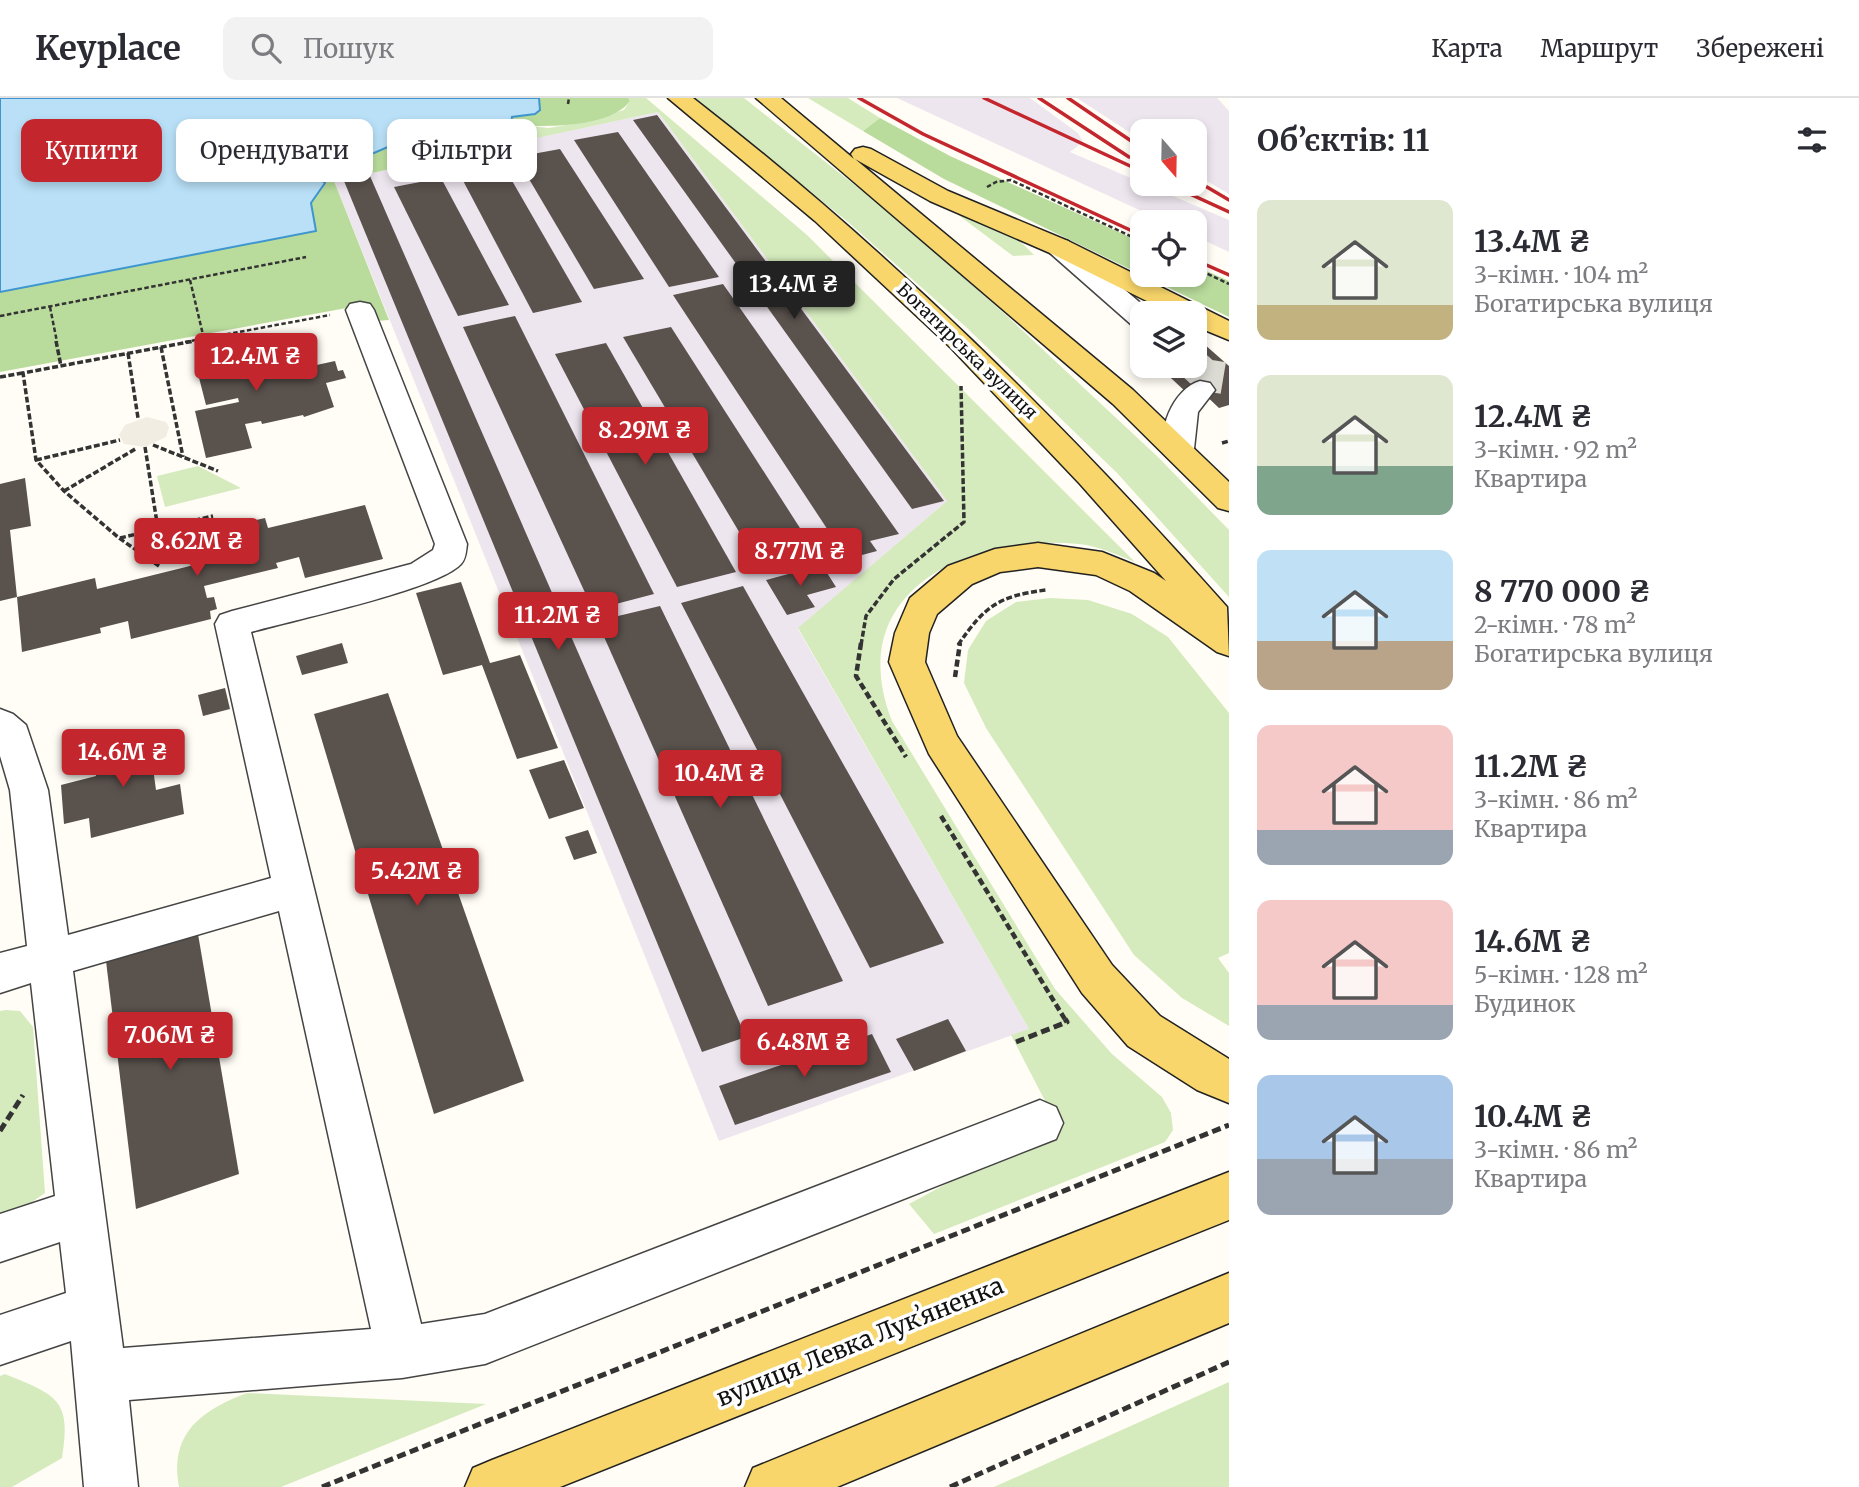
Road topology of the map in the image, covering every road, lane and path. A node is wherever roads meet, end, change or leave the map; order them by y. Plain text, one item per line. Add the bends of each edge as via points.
1 (569, 98) edge
2 (679, 98) edge
3 (767, 98) edge
4 (568, 104) dead end
5 (978, 191) dead end
6 (1130, 236) edge
7 (1059, 247) junction
8 (306, 257) dead end
9 (1207, 274) edge
10 (190, 279) junction
11 (1229, 284) edge
12 (1168, 301) edge
13 (50, 307) junction
14 (1130, 309) edge
15 (360, 310) joint
16 (0, 316) edge
17 (1207, 321) edge
18 (1229, 332) edge
19 (204, 339) junction
20 (161, 347) junction
21 (128, 353) junction
22 (61, 366) junction
23 (23, 373) junction
24 (0, 377) edge
25 (1200, 390) dead end
26 (138, 418) dead end
27 (177, 425) junction
28 (169, 426) dead end
29 (120, 440) dead end
30 (1229, 441) edge
31 (1222, 443) dead end
32 (153, 445) dead end
33 (145, 447) dead end
34 (137, 448) dead end
35 (1179, 449) junction
36 (183, 457) junction
37 (36, 460) junction
38 (218, 471) dead end
39 (64, 491) junction
40 (1229, 500) edge
41 (213, 516) dead end
42 (158, 529) junction
43 (119, 538) junction
44 (159, 566) dead end
45 (1058, 591) dead end
46 (1229, 632) edge
47 (1229, 643) edge
48 (955, 681) dead end
49 (0, 724) edge
50 (294, 889) junction
51 (50, 958) junction
52 (0, 973) edge
53 (1229, 1081) edge
54 (1040, 1124) dead end
55 (1229, 1125) edge
56 (1229, 1196) edge
57 (81, 1211) junction
58 (0, 1238) edge
59 (1229, 1298) edge
60 (93, 1309) junction
61 (0, 1340) edge
62 (402, 1352) junction
63 (1229, 1362) edge
64 (101, 1376) junction
65 (111, 1487) edge
66 (322, 1487) edge
67 (492, 1487) edge
68 (772, 1487) edge
69 (950, 1487) edge

1 - 4 path
2 - 46 main road, Богатирська вулиця via 836,228 949,332 1065,445
3 - 7 main road via 939,196
3 - 35 main road via 1033,318
5 - 6 path via 1011,180
7 - 12 main road
7 - 14 lane
8 - 10 path
9 - 11 path
10 - 13 path
10 - 19 path
13 - 16 path
13 - 22 path
15 - 19 path
15 - 50 lane via 451,544 449,556 422,573 232,624
17 - 18 main road
19 - 20 path
20 - 21 path
20 - 27 path
21 - 22 path
21 - 26 path
22 - 23 path
23 - 24 path
23 - 37 path
25 - 35 lane via 1183,410
27 - 28 path
27 - 36 path
29 - 37 path
30 - 31 path
32 - 36 path
33 - 42 path
34 - 39 path
35 - 40 main road
36 - 38 path
37 - 39 path
39 - 43 path
41 - 42 path
42 - 43 path
43 - 44 path
45 - 48 path via 1013,594 979,615 957,647
47 - 53 main road via 1142,582 1102,564 1038,555 995,561 960,575 922,607 908,662 942,743 1097,979 1144,1031 1213,1076
49 - 51 lane via 13,736 29,790
50 - 51 lane
50 - 62 lane
51 - 52 lane
51 - 57 lane
54 - 62 lane via 485,1339
55 - 66 path
56 - 67 main road, вулиця Левка Лукʼяненка
57 - 58 lane
57 - 60 lane
59 - 68 main road
60 - 61 lane
60 - 64 lane
62 - 64 lane
63 - 69 path
64 - 65 lane

